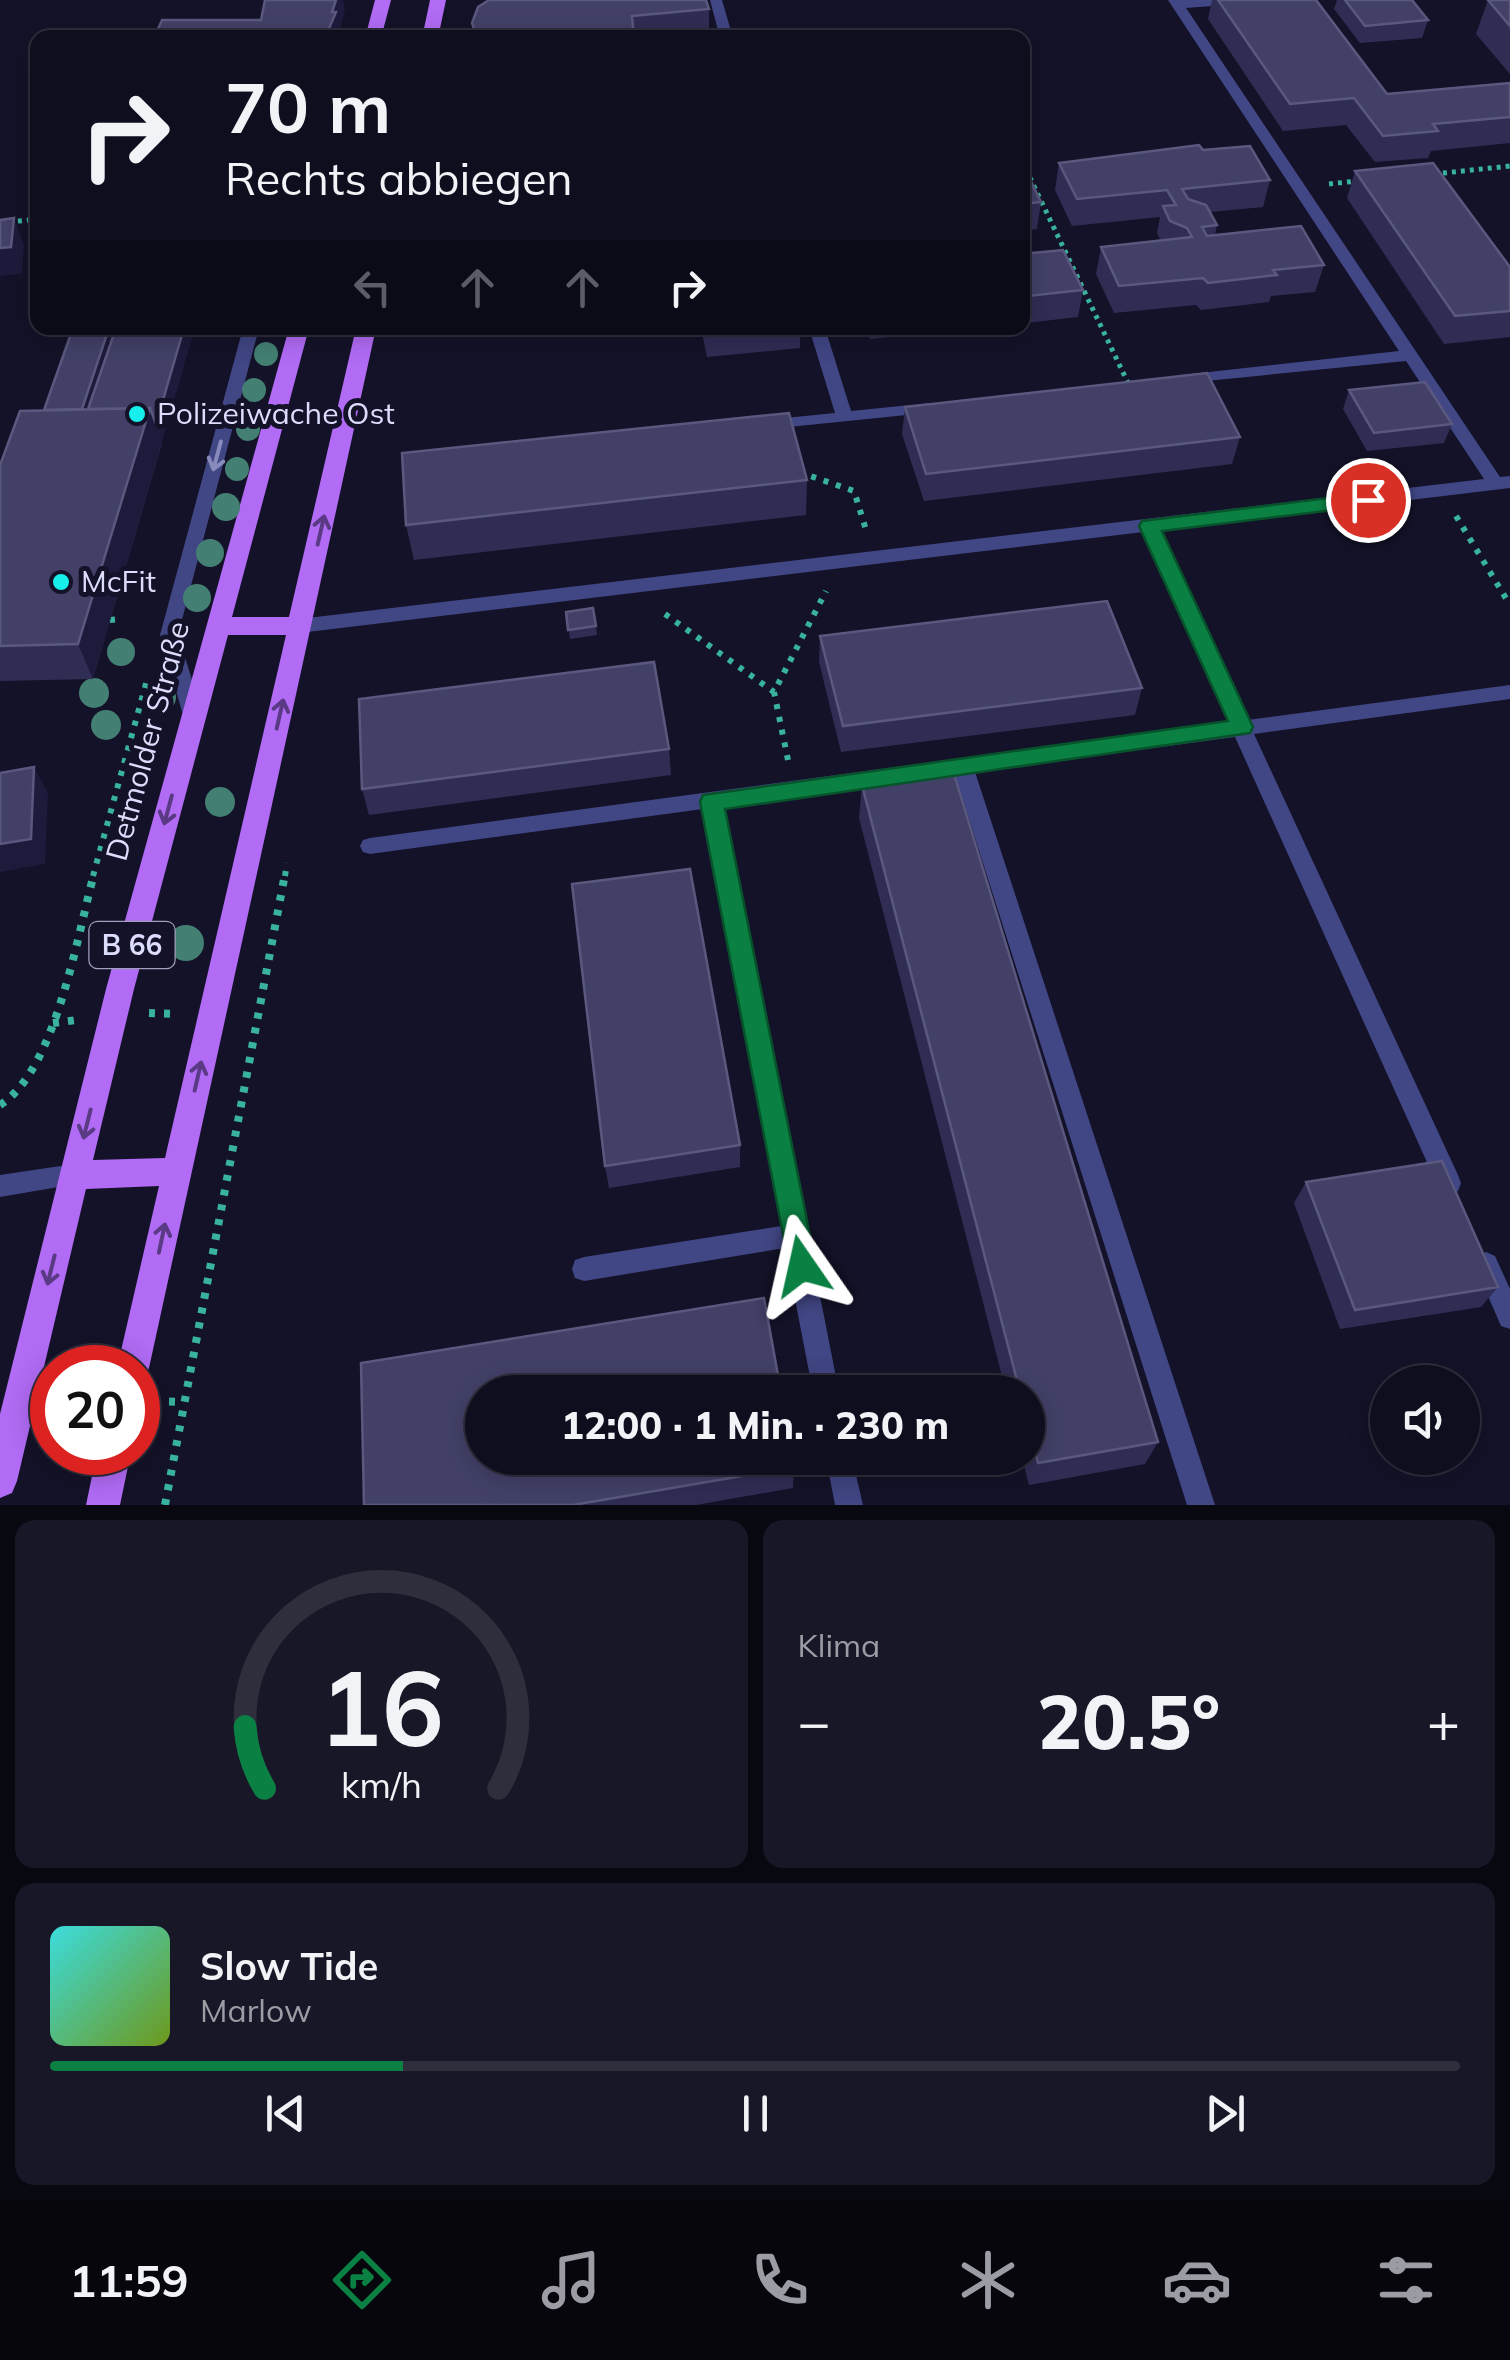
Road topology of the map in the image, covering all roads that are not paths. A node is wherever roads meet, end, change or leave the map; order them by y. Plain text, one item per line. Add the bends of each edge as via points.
1 (383, 0) edge
2 (438, 0) edge
3 (716, 0) edge
4 (1238, 0) edge
5 (1176, 2) edge
6 (376, 30) edge
7 (432, 30) edge
8 (725, 30) edge
9 (249, 335) edge
10 (297, 335) edge
11 (364, 335) edge
12 (819, 335) edge
13 (1410, 355) junction
14 (1130, 386) edge
15 (940, 407) edge
16 (845, 418) junction
17 (754, 428) edge
18 (1503, 483) edge
19 (1149, 526) junction
20 (218, 626) junction
21 (300, 626) junction
22 (1510, 692) edge
23 (193, 716) junction
24 (1242, 727) junction
25 (963, 766) junction
26 (712, 802) junction
27 (370, 846) dead end
28 (176, 1172) junction
29 (74, 1175) junction
30 (0, 1186) edge
31 (1455, 1196) edge
32 (795, 1235) junction
33 (1479, 1249) edge
34 (584, 1268) dead end
35 (1510, 1318) edge
36 (138, 1345) edge
37 (823, 1375) edge
38 (109, 1475) edge
39 (843, 1475) edge
40 (0, 1481) edge
41 (102, 1505) edge
42 (849, 1505) edge
43 (1201, 1505) edge

1 - 6 main road
2 - 7 main road
3 - 8 street
4 - 5 street
5 - 13 street
9 -> 23 street via 169,634
10 - 20 main road, Detmolder Straße / B 66
21 -> 11 main road
12 - 16 street
13 - 14 street
13 - 18 street
15 - 16 street
16 - 17 street
18 - 19 street
19 - 21 street
19 - 24 street
20 - 21 main road
20 - 23 main road, Detmolder Straße / B 66
28 -> 21 main road
22 - 24 street
23 -> 29 main road, Detmolder Straße / B 66
24 - 25 street
24 - 31 street
25 - 26 street
25 - 43 street
26 - 27 street
26 - 32 street
28 - 29 main road
36 -> 28 main road
29 - 30 street
29 -> 40 main road, Detmolder Straße / B 66
32 - 34 street
32 - 37 street
33 - 35 street
38 - 41 main road
39 - 42 street

